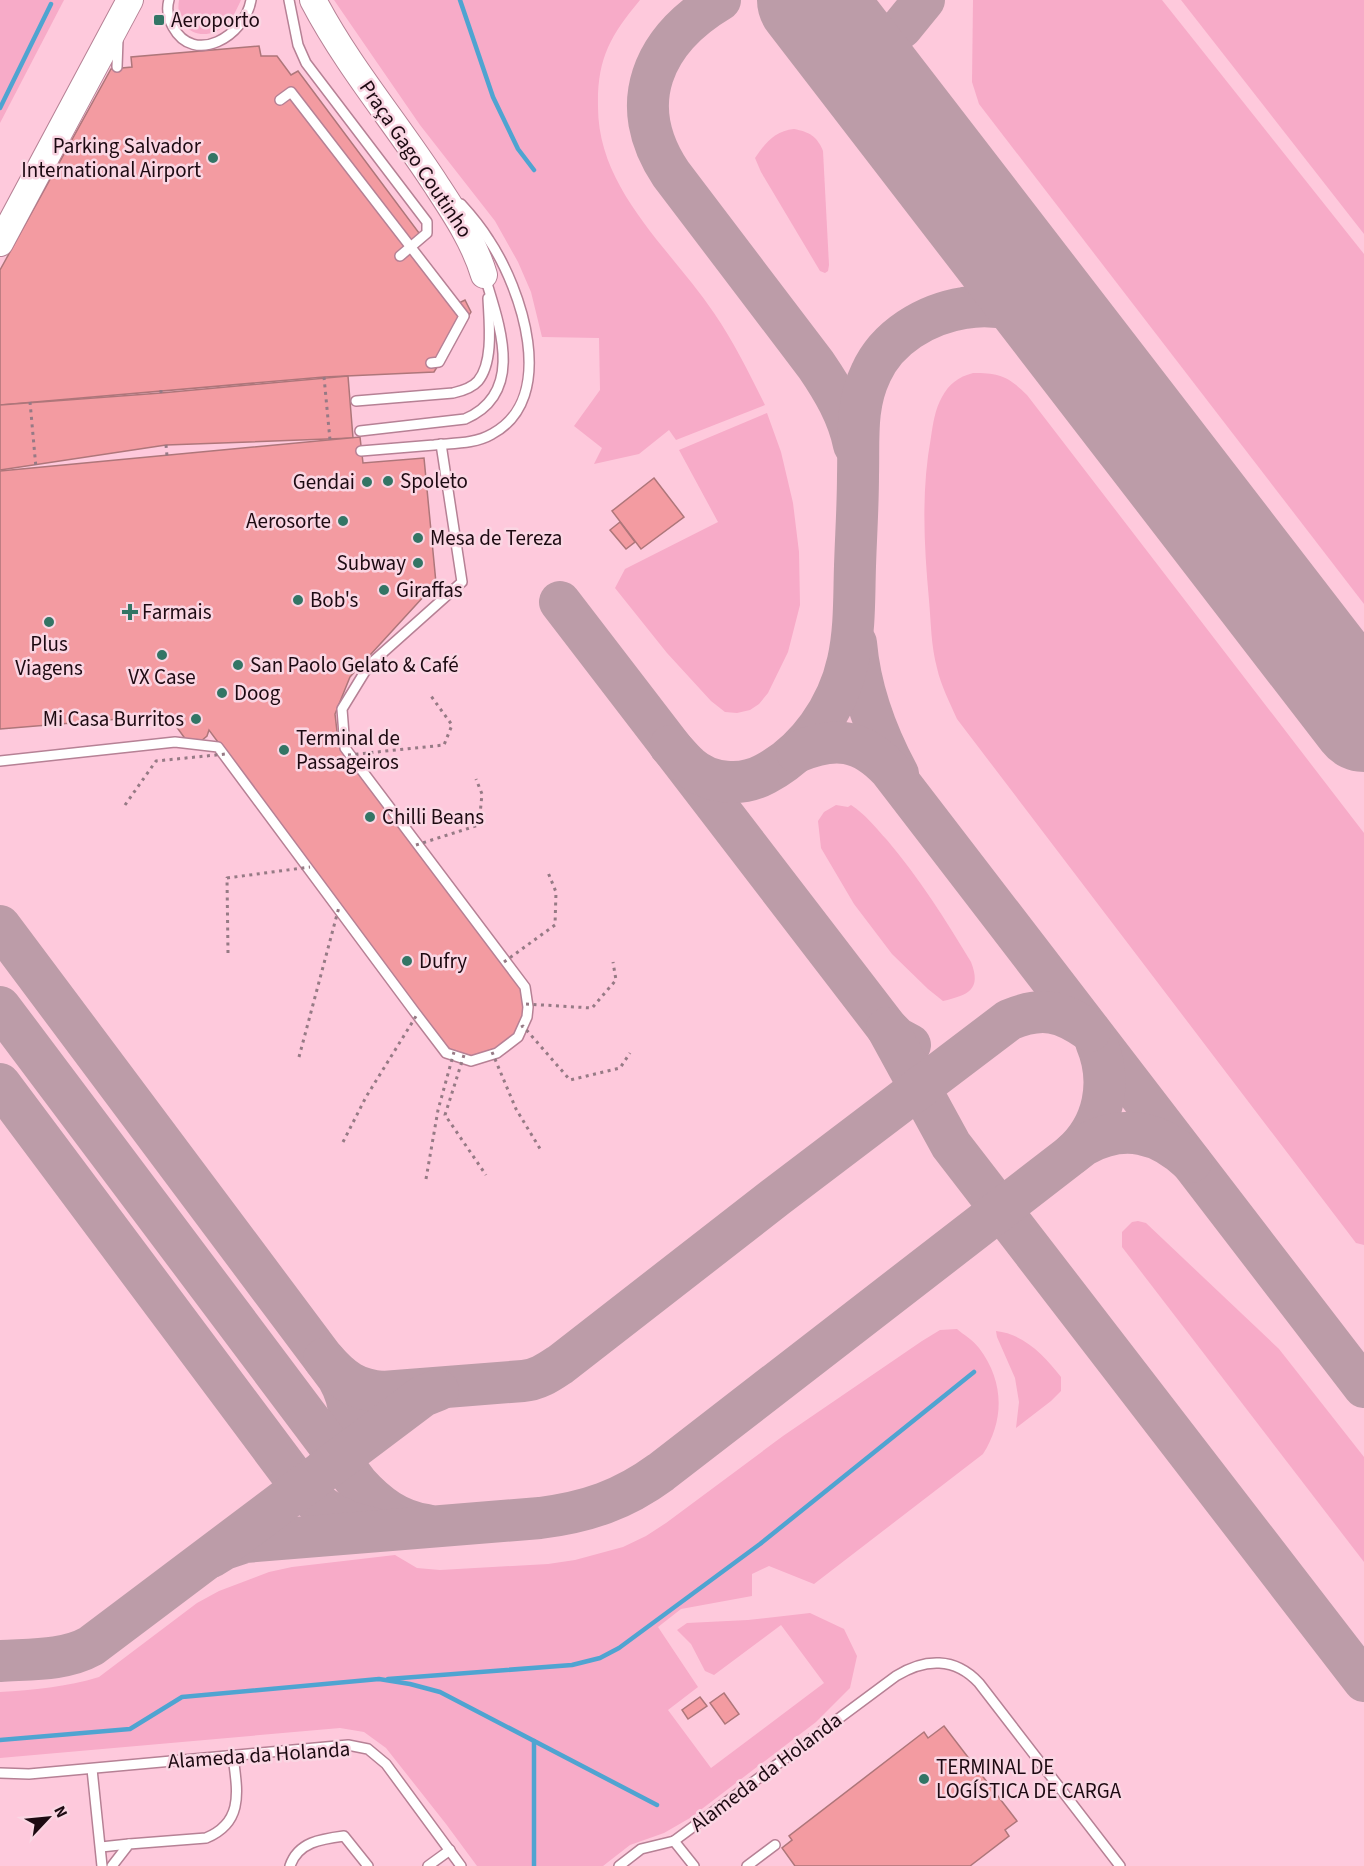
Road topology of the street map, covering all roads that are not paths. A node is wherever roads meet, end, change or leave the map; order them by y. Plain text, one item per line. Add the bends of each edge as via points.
1 (169, 0) edge
2 (251, 0) edge
3 (289, 0) edge
4 (313, 0) edge
5 (124, 11) edge
6 (117, 67) dead end
7 (280, 100) dead end
8 (367, 142) junction
9 (413, 149) junction
10 (369, 157) dead end
11 (0, 243) edge
12 (411, 248) junction
13 (400, 256) dead end
14 (484, 274) junction
15 (431, 363) dead end
16 (356, 401) dead end
17 (360, 431) dead end
18 (441, 444) junction
19 (361, 451) dead end
20 (0, 761) edge
21 (233, 1756) junction
22 (92, 1768) junction
23 (0, 1773) edge
24 (674, 1841) junction
25 (129, 1844) junction
26 (775, 1845) dead end
27 (101, 1847) junction
28 (450, 1850) junction
29 (102, 1866) edge
30 (112, 1866) edge
31 (290, 1866) edge
32 (368, 1866) edge
33 (428, 1866) edge
34 (461, 1866) edge
35 (619, 1866) edge
36 (694, 1866) edge
37 (747, 1866) edge
38 (1120, 1866) edge

1 - 2 lane via 167,12 176,33 188,42 205,45 232,34 246,17
3 - 8 lane via 301,55
4 - 9 main road, Praça Gago Coutinho via 346,57
5 - 6 lane
5 - 11 main road
7 - 12 lane via 291,92
8 - 10 lane
8 - 12 lane via 427,222 427,233
9 - 14 main road, Praça Gago Coutinho via 464,227
9 - 18 lane via 490,241 518,302 527,340 529,377 517,411 502,428 483,438
12 - 13 lane
12 - 15 lane via 464,316 439,362
14 - 16 lane, Praça Gago Coutinho via 489,348 479,380 453,393
14 - 17 lane via 503,347 501,380 495,395 477,414 465,419
18 - 19 lane
18 - 20 lane via 462,582 369,666 342,710 345,748 525,987 527,1017 518,1037 471,1061 447,1053 218,747 175,742
21 - 22 lane, Alameda da Holanda
21 - 25 lane via 237,1797 233,1815 217,1833 195,1840
21 - 28 lane, Alameda da Holanda via 348,1745 368,1749 386,1764
22 - 23 lane, Alameda da Holanda
22 - 27 lane
24 - 35 lane, Alameda da Holanda via 641,1850
24 - 36 lane
24 - 38 lane, Alameda da Holanda via 885,1683 908,1668 942,1663 970,1673
25 - 27 lane
25 - 30 lane
26 - 37 lane
27 - 29 lane
28 - 33 lane
28 - 34 lane, Alameda da Holanda
31 - 32 lane via 294,1856 317,1839 344,1836

